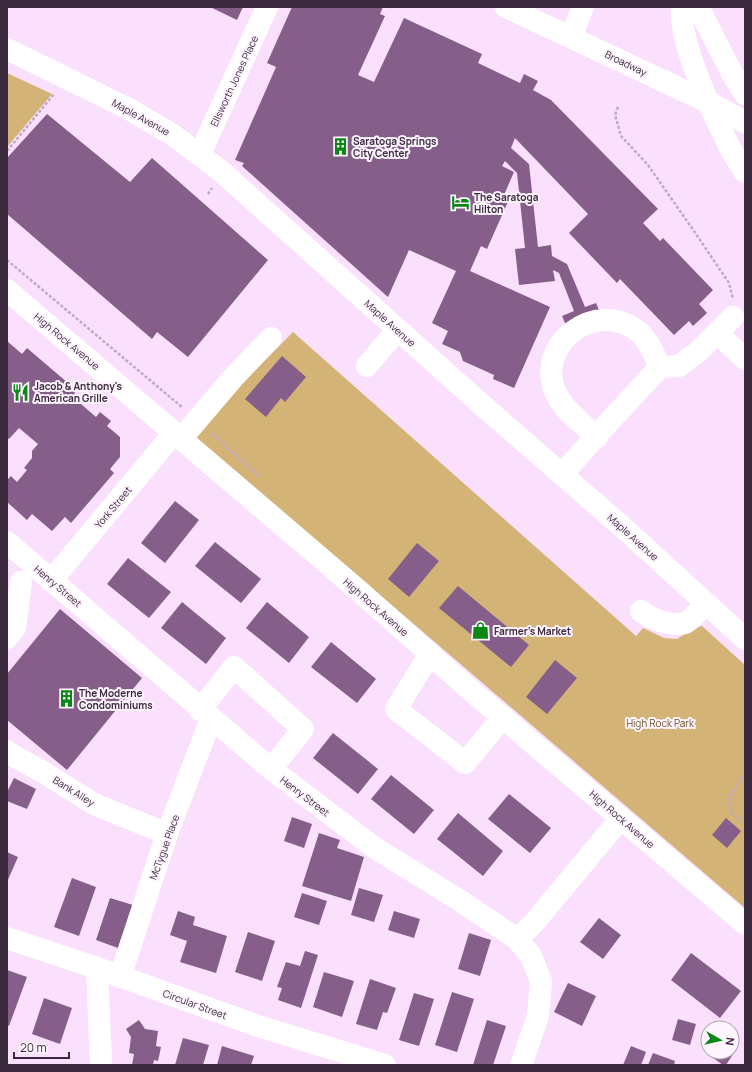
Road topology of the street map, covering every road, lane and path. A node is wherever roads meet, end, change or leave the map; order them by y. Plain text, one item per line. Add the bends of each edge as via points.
1 (268, 7) edge
2 (506, 7) edge
3 (583, 7) edge
4 (682, 7) edge
5 (698, 7) edge
6 (571, 36) junction
7 (7, 48) edge
8 (745, 94) edge
9 (708, 102) junction
10 (618, 107) dead end
11 (41, 110) dead end
12 (745, 122) edge
13 (7, 151) edge
14 (200, 154) junction
15 (745, 172) edge
16 (7, 290) edge
17 (733, 317) joint
18 (397, 330) junction
19 (716, 333) junction
20 (271, 338) dead end
21 (745, 359) edge
22 (367, 366) dead end
23 (660, 367) junction
24 (178, 436) junction
25 (597, 436) junction
26 (562, 475) junction
27 (7, 542) edge
28 (21, 573) edge
29 (52, 581) junction
30 (706, 603) junction
31 (641, 611) dead end
32 (7, 638) edge
33 (745, 639) edge
34 (430, 654) junction
35 (206, 714) junction
36 (503, 717) junction
37 (7, 751) edge
38 (271, 769) junction
39 (745, 772) edge
40 (621, 818) junction
41 (745, 824) edge
42 (167, 834) junction
43 (745, 924) edge
44 (7, 938) edge
45 (517, 939) junction
46 (97, 968) junction
47 (120, 977) junction
48 (101, 1065) edge
49 (385, 1065) edge
50 (521, 1065) edge

1 - 14 main road, Ellsworth Jones Place
2 - 6 main road, Broadway
3 - 6 main road
4 - 9 main road via 681,18 693,64
5 - 8 main road
6 - 9 main road, Broadway
7 - 14 main road, Maple Avenue via 129,109
9 - 12 main road, Broadway
9 - 15 main road via 732,152
10 - 17 path via 615,115 621,136 648,166 729,283
11 - 13 path
14 - 18 main road, Maple Avenue
16 - 24 main road, High Rock Avenue
17 - 19 main road
18 - 22 main road
18 - 26 main road, Maple Avenue
19 - 21 main road
19 - 23 main road via 699,351 679,366
20 - 24 main road, York Street
23 - 25 main road
23 - 25 main road via 647,341 640,333 621,322 589,322 570,333 556,352 552,374 554,386 564,406
24 - 29 main road, York Street
24 - 34 main road, High Rock Avenue
25 - 26 main road
26 - 30 main road, Maple Avenue
27 - 28 main road, Henry Street
28 - 29 main road, Henry Street
28 - 32 main road via 15,628
29 - 35 main road, Henry Street
30 - 31 main road via 686,623 672,625
30 - 33 main road, Maple Avenue
34 - 36 main road, High Rock Avenue
34 - 36 main road via 396,709 465,763
35 - 38 main road, Henry Street
35 - 38 main road, McTygue Place via 234,667 303,729
35 - 42 main road, McTygue Place
36 - 40 main road, High Rock Avenue
37 - 42 main road, Bank Alley via 94,804
38 - 45 main road, Henry Street via 375,848
39 - 41 path via 729,799 732,813
40 - 43 main road, High Rock Avenue
40 - 45 main road
42 - 47 main road, McTygue Place
44 - 46 main road, Circular Street
45 - 50 main road, Henry Street via 530,956 541,981 538,1016
46 - 47 main road, Circular Street
46 - 48 main road
47 - 49 main road, Circular Street via 258,1026

